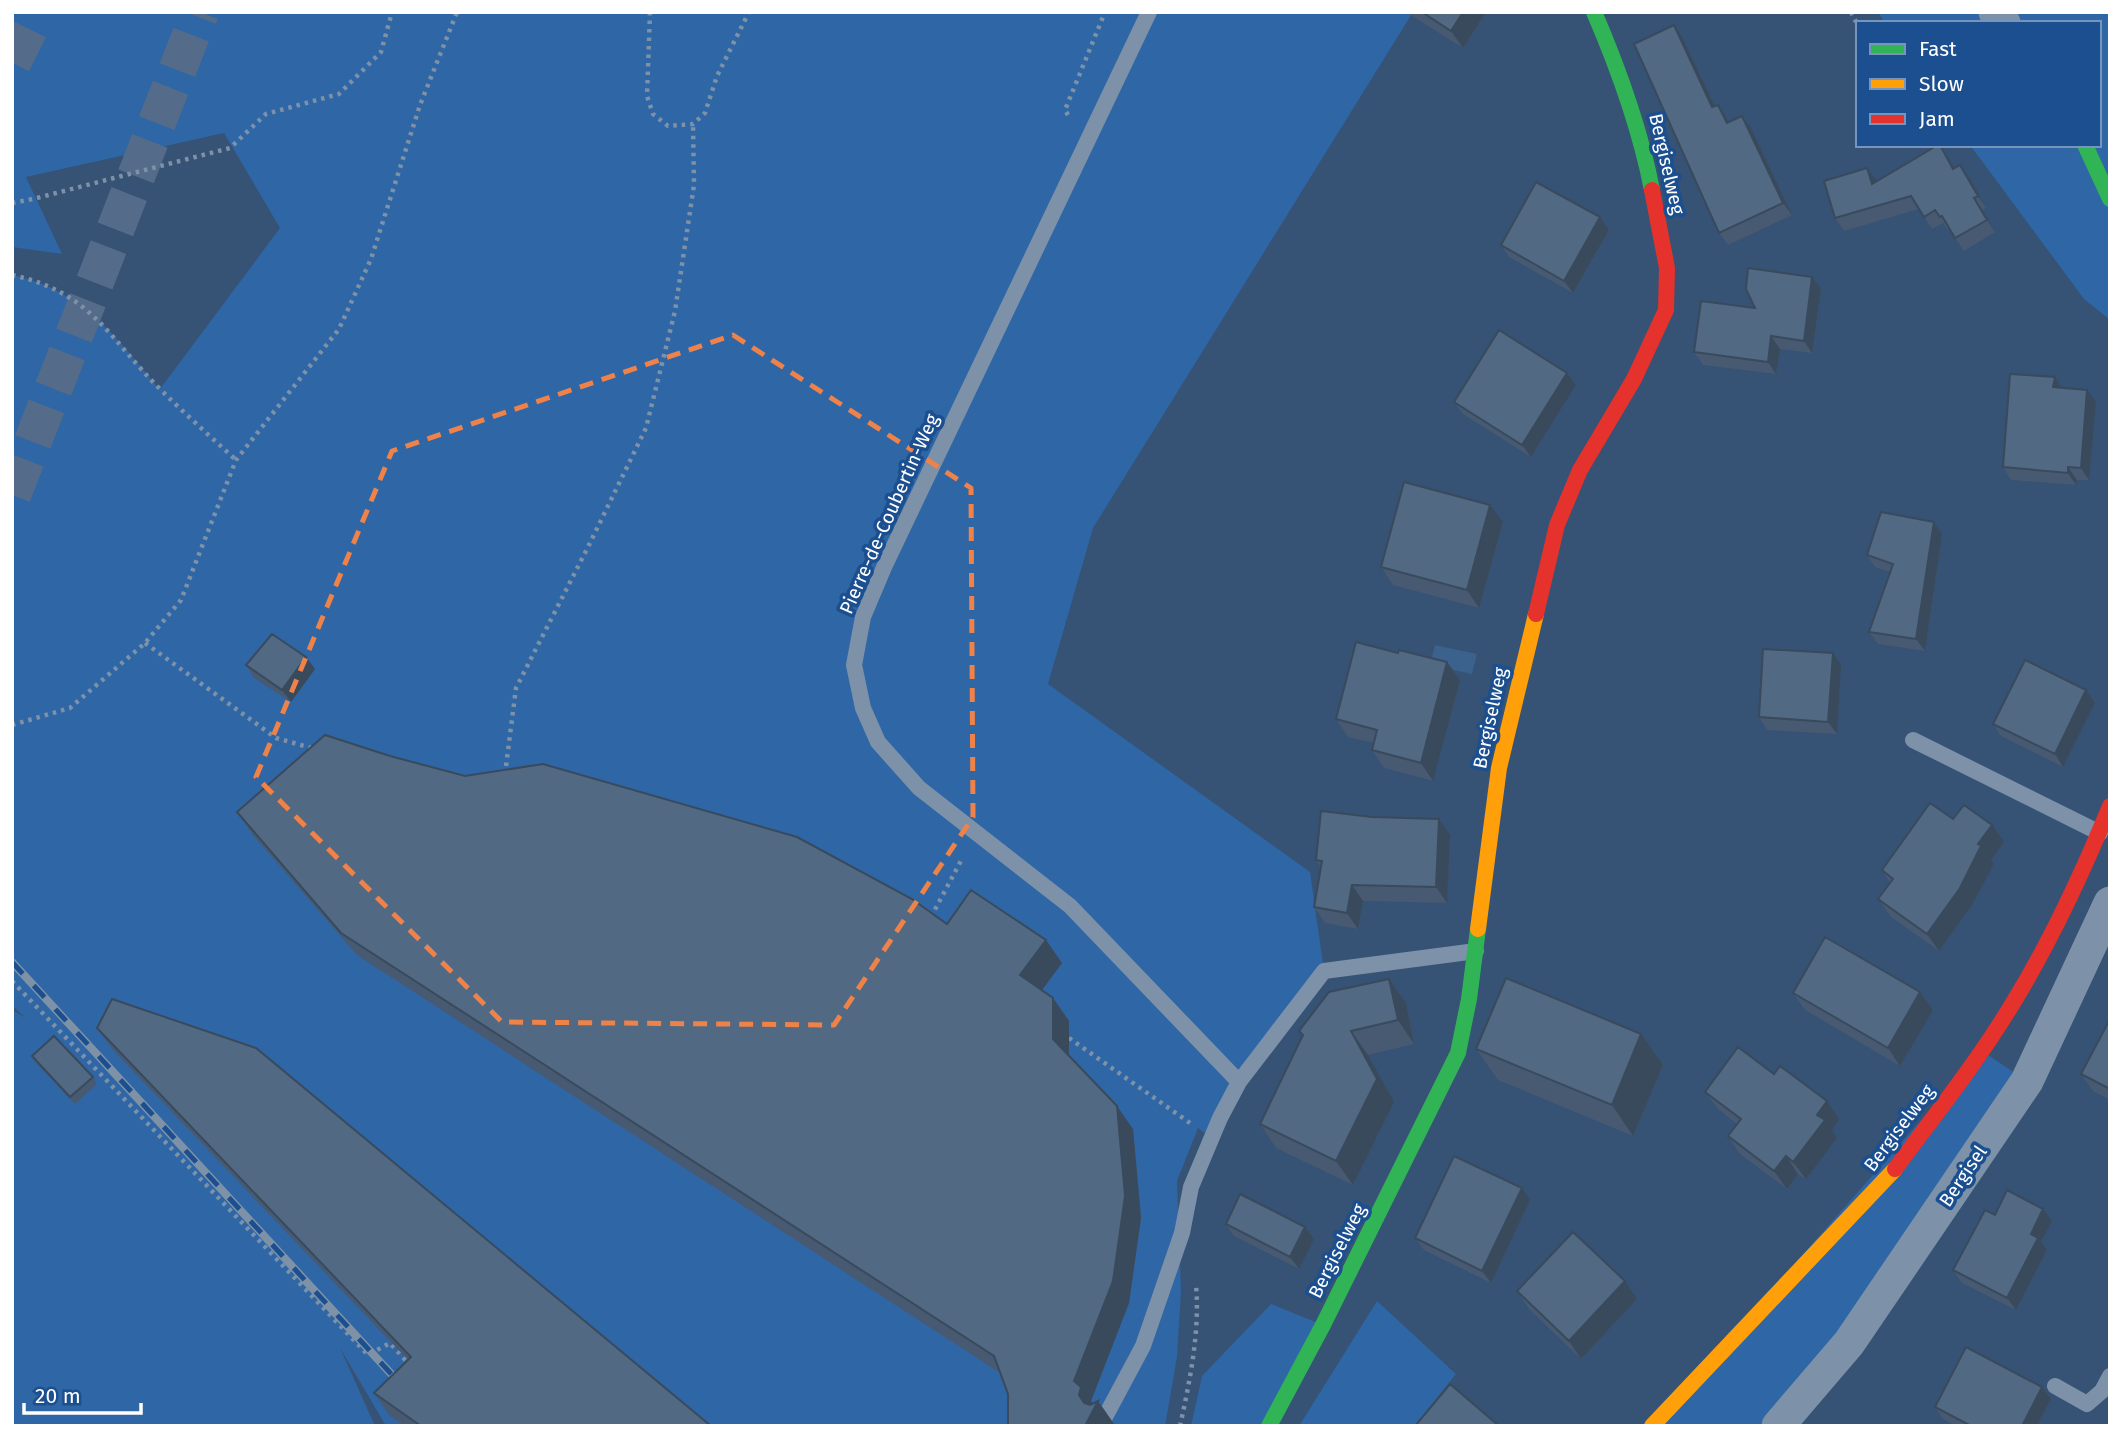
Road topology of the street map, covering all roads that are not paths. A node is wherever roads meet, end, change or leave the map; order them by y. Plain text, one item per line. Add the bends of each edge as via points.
1 (1149, 12) edge
2 (1594, 12) edge
3 (2086, 147) edge
4 (2110, 199) edge
5 (1913, 740) dead end
6 (2110, 806) edge
7 (2099, 834) junction
8 (2110, 903) edge
9 (1476, 951) junction
10 (1239, 1082) junction
11 (2110, 1376) edge
12 (2055, 1386) dead end
13 (1105, 1417) dead end
14 (1269, 1426) edge
15 (1652, 1426) edge
16 (1778, 1426) edge

1 - 10 lane, Pierre-de-Coubertin-Weg via 885,565 863,617 854,665 863,708 878,742 919,788 1070,906
2 - 9 street, Bergiselweg via 1623,80 1646,158 1667,268 1668,298 1654,340 1580,470 1557,525 1499,768
3 - 4 street
5 - 7 lane
6 - 7 street, Bergiselweg
7 - 15 street, Bergiselweg via 2014,1002 1892,1174
8 - 16 street, Bergisel via 2027,1082 1849,1343
9 - 10 lane via 1324,971
9 - 14 street, Bergiselweg via 1466,1019 1452,1066
10 - 13 lane via 1191,1187 1182,1233 1143,1346
11 - 12 lane via 2087,1404

